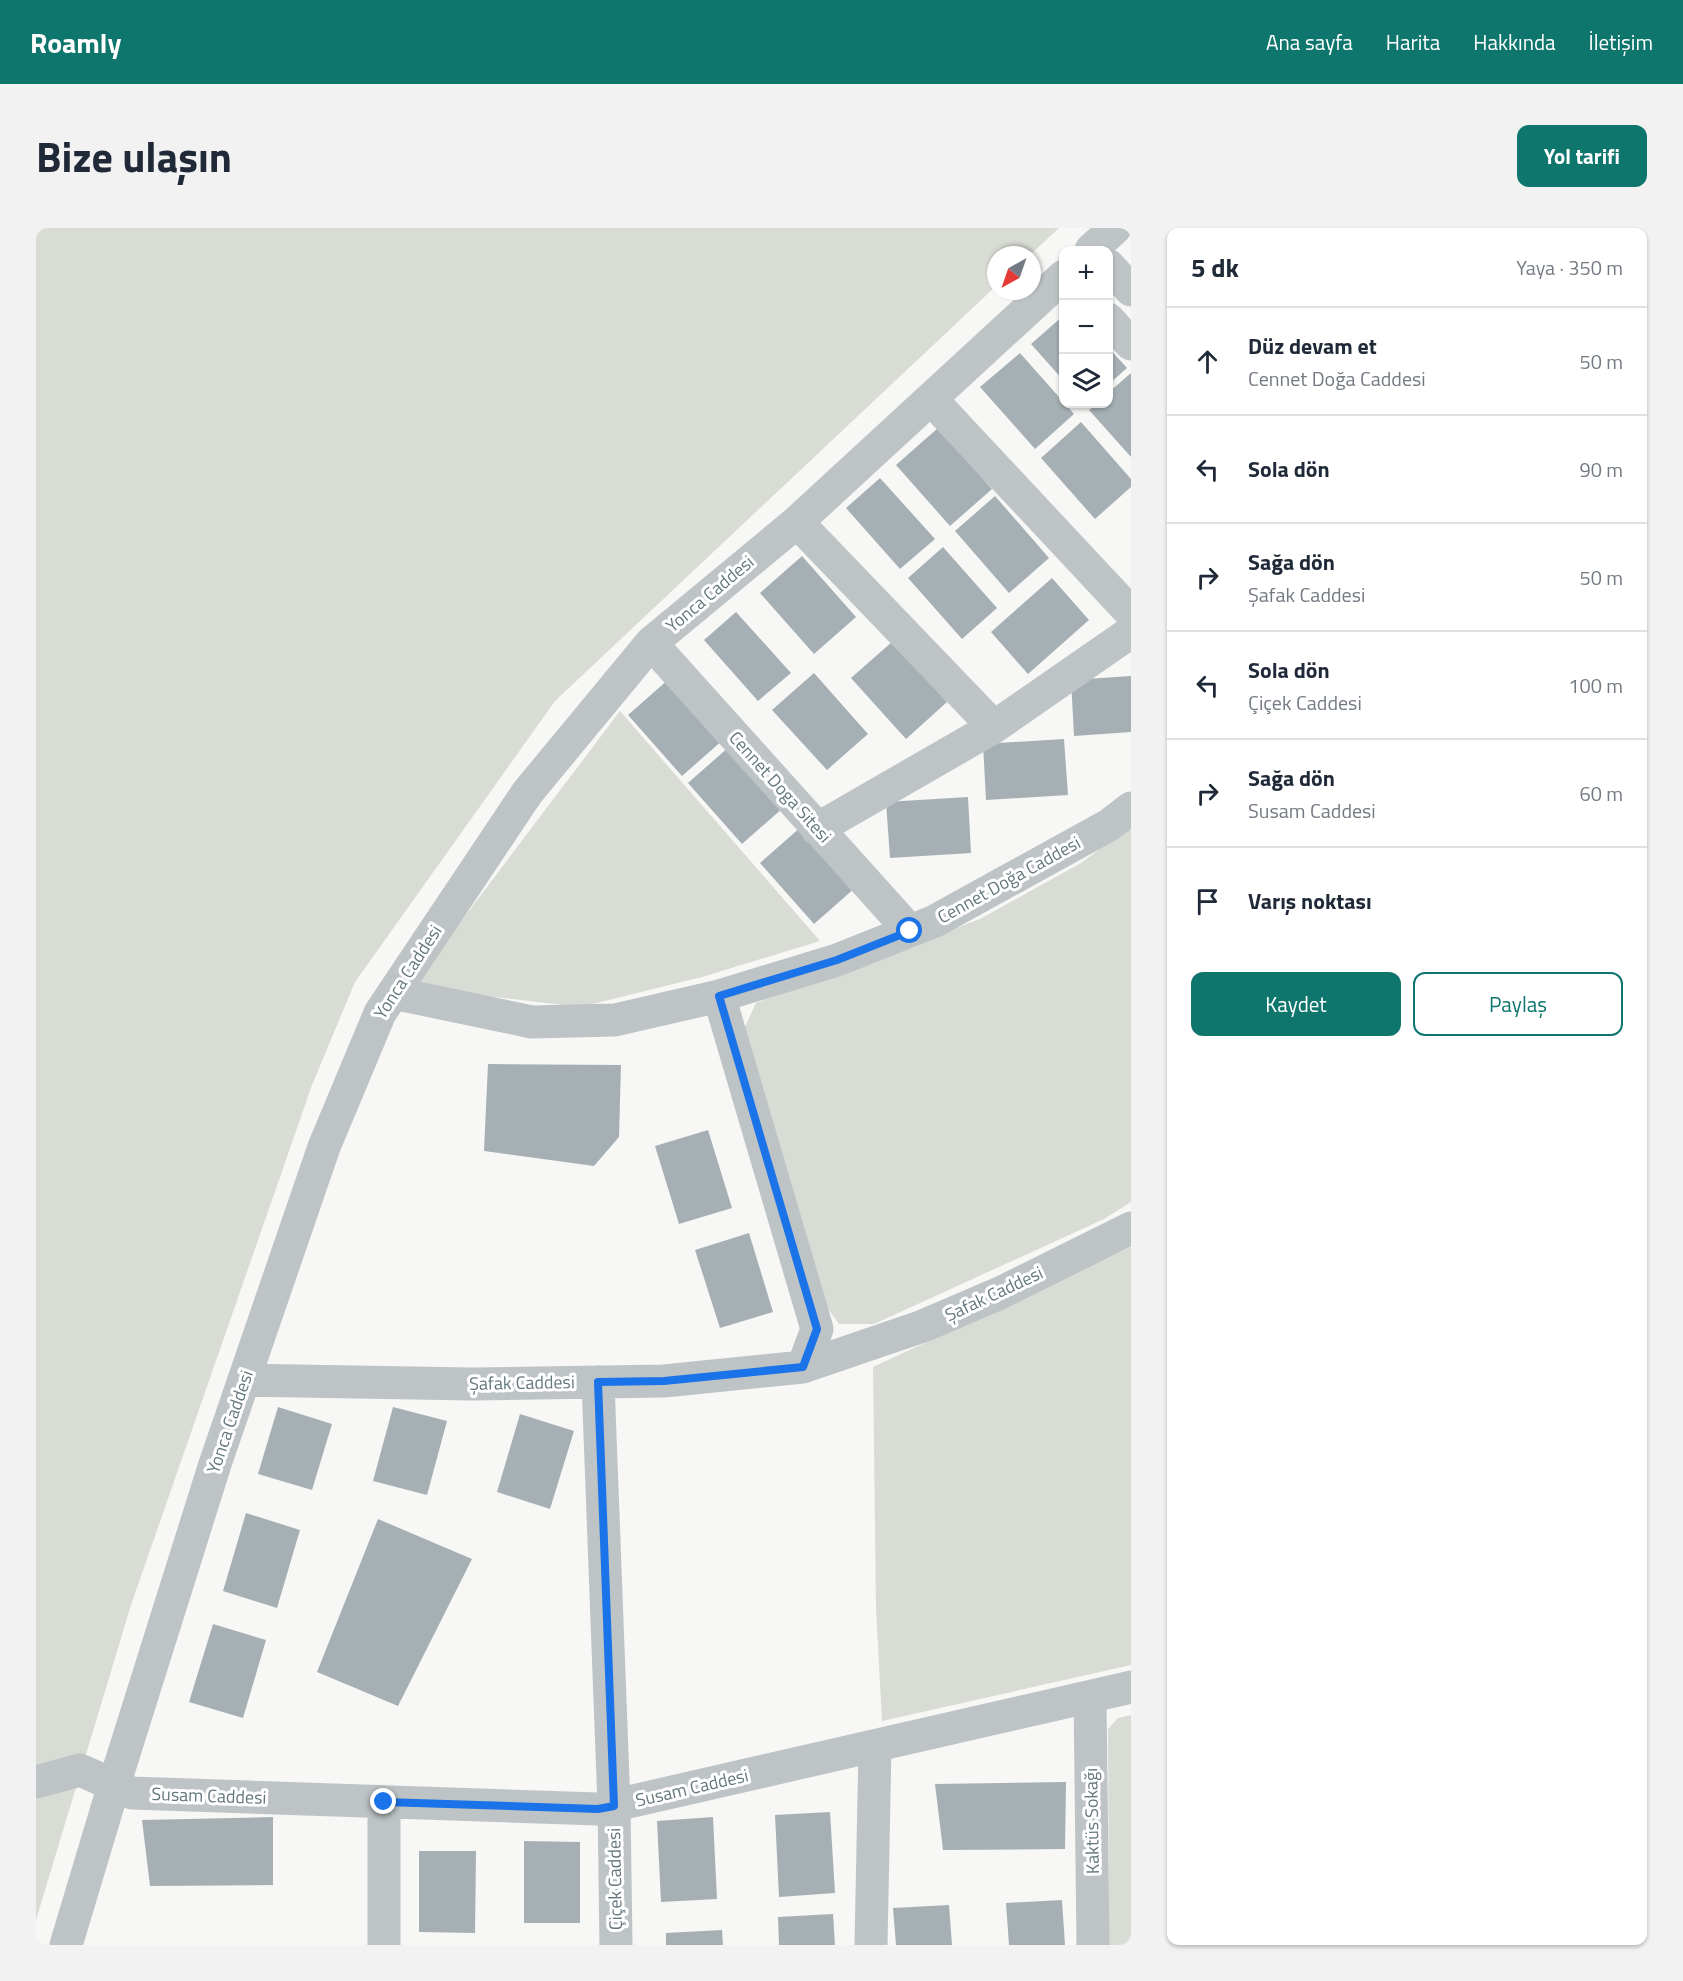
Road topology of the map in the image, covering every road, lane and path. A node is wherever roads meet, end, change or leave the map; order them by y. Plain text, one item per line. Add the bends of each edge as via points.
1 (1113, 266) edge
2 (1059, 281) edge
3 (1131, 290) edge
4 (1113, 324) edge
5 (1131, 344) edge
6 (931, 399) junction
7 (797, 522) junction
8 (1131, 613) edge
9 (1131, 632) edge
10 (651, 643) junction
11 (994, 727) junction
12 (1131, 808) edge
13 (818, 829) junction
14 (910, 931) junction
15 (393, 993) junction
16 (719, 996) junction
17 (1131, 1228) edge
18 (803, 1367) junction
19 (244, 1380) junction
20 (598, 1382) junction
21 (1131, 1687) edge
22 (1090, 1697) junction
23 (875, 1746) junction
24 (36, 1782) edge
25 (114, 1785) junction
26 (384, 1802) junction
27 (614, 1806) junction
28 (73, 1944) edge
29 (384, 1945) edge
30 (616, 1945) edge
31 (871, 1945) edge
32 (1093, 1945) edge

1 - 3 street
2 - 6 street, Yonca Caddesi
4 - 5 street
6 - 7 street, Yonca Caddesi
6 - 8 street
7 - 10 street, Yonca Caddesi
7 - 11 street
9 - 11 street
10 - 13 street, Cennet Doga Sitesi
10 - 15 street, Yonca Caddesi via 527,793
11 - 13 street
12 - 14 street, Cennet Doğa Caddesi via 1098,831
13 - 14 street, Cennet Doga Sitesi
14 - 16 street, Cennet Doğa Caddesi via 837,960
15 - 16 street, Cennet Doğa Caddesi via 532,1022 615,1020
15 - 19 street, Yonca Caddesi via 380,1013 324,1147
16 - 18 street via 817,1329
17 - 18 street, Şafak Caddesi via 924,1326
18 - 20 street, Şafak Caddesi via 664,1381
19 - 20 street, Şafak Caddesi
19 - 25 street, Yonca Caddesi
20 - 27 street, Çiçek Caddesi
21 - 22 street, Susam Caddesi
22 - 23 street, Susam Caddesi
22 - 32 street, Kaktüs Sokağı
23 - 27 street, Susam Caddesi
23 - 31 street
24 - 25 street, Susam Caddesi via 80,1770
25 - 26 street, Susam Caddesi via 132,1793
25 - 28 street, Yonca Caddesi
26 - 27 street, Susam Caddesi via 598,1809
26 - 29 street
27 - 30 street, Çiçek Caddesi

